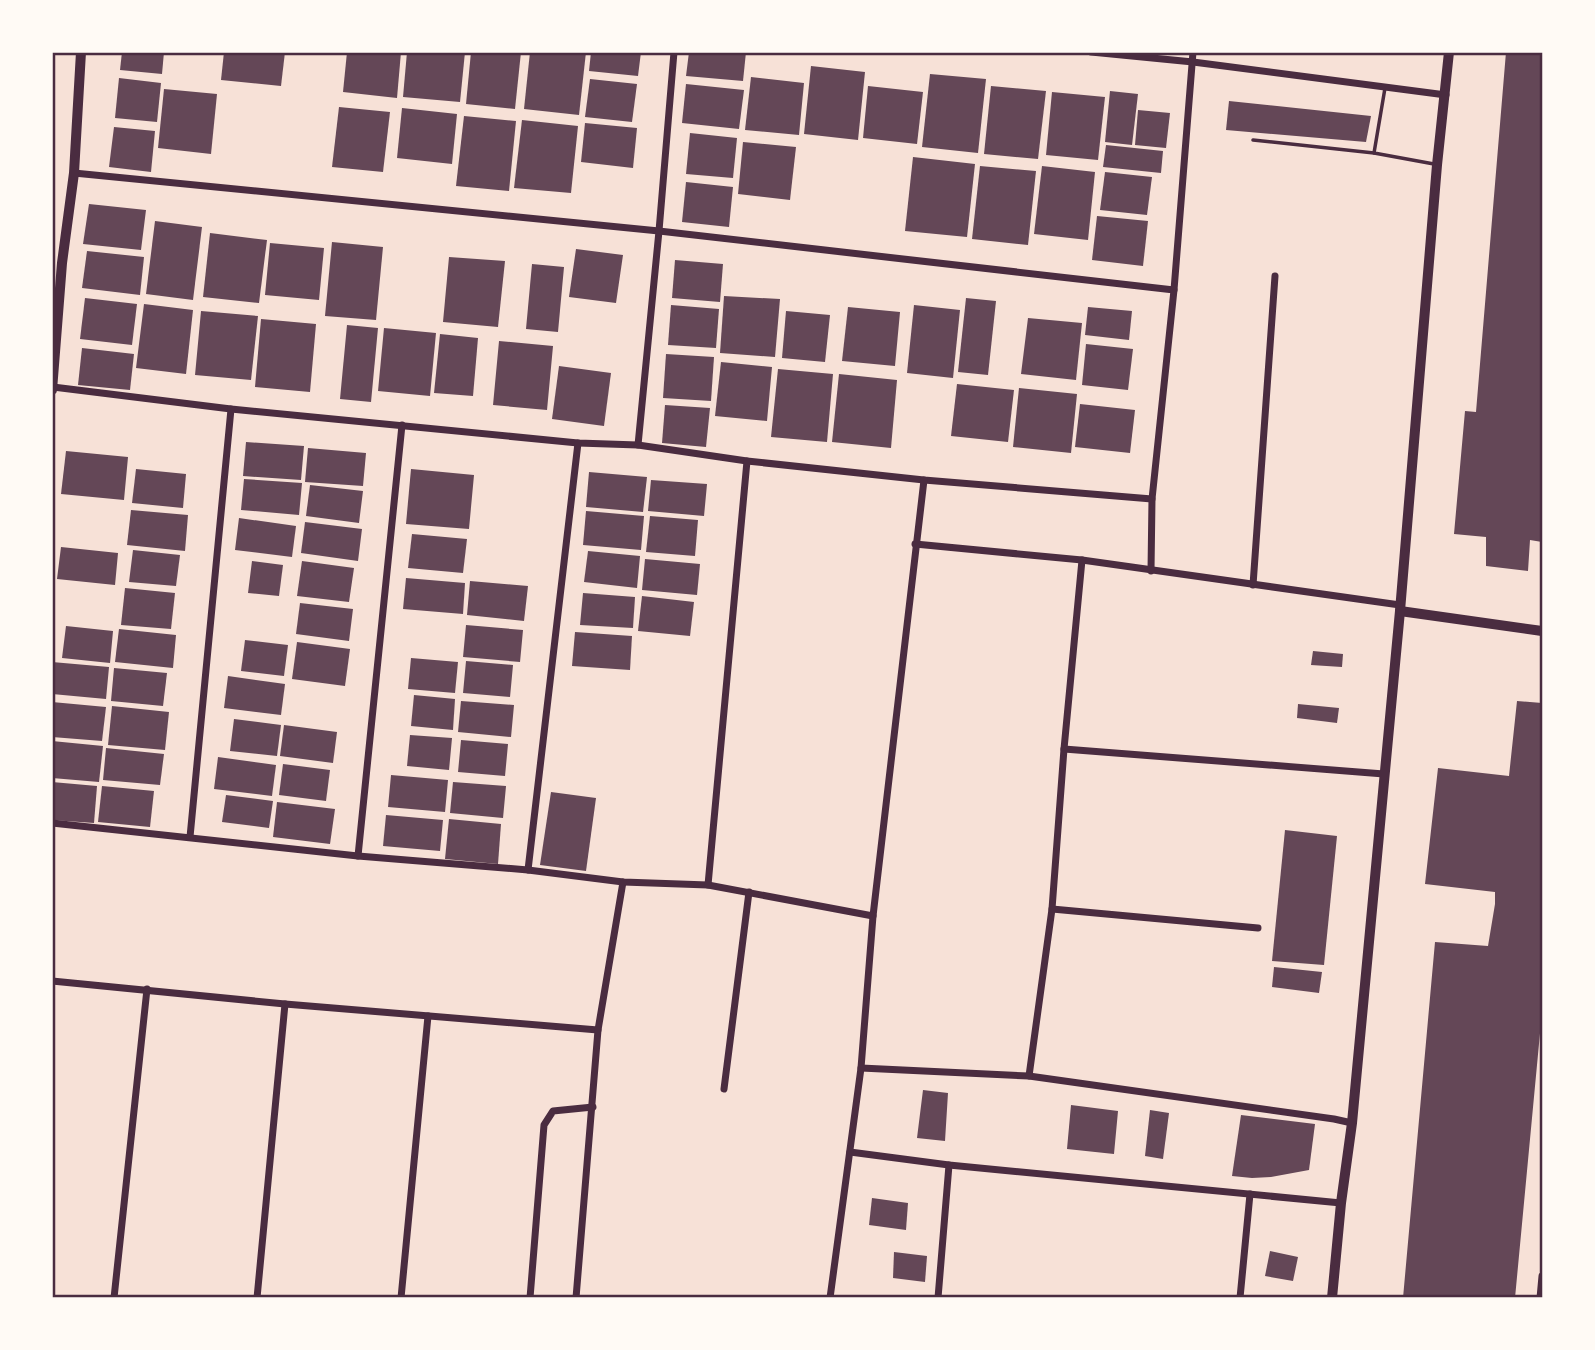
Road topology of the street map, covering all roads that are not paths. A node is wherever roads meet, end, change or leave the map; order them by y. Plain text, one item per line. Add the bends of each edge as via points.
1 (81, 52) edge
2 (674, 52) edge
3 (1091, 52) edge
4 (1194, 52) edge
5 (1449, 52) edge
6 (1193, 62) junction
7 (1385, 88) junction
8 (1446, 95) junction
9 (1253, 140) dead end
10 (1374, 153) junction
11 (1437, 165) junction
12 (74, 173) junction
13 (659, 231) junction
14 (57, 263) edge
15 (1275, 276) dead end
16 (1174, 290) junction
17 (53, 388) edge
18 (231, 409) junction
19 (402, 425) junction
20 (578, 443) junction
21 (638, 444) junction
22 (747, 461) junction
23 (924, 480) junction
24 (1152, 499) junction
25 (915, 544) junction
26 (1082, 560) junction
27 (1151, 571) junction
28 (1253, 586) junction
29 (1400, 608) junction
30 (1542, 631) edge
31 (1064, 749) junction
32 (1384, 774) junction
33 (52, 823) edge
34 (190, 837) junction
35 (358, 856) junction
36 (528, 870) junction
37 (623, 881) junction
38 (708, 885) junction
39 (749, 892) junction
40 (1052, 909) junction
41 (873, 916) junction
42 (1258, 928) dead end
43 (52, 981) edge
44 (147, 989) junction
45 (285, 1004) junction
46 (428, 1016) junction
47 (598, 1030) junction
48 (861, 1068) junction
49 (1029, 1076) junction
50 (724, 1089) dead end
51 (593, 1107) junction
52 (1352, 1123) junction
53 (850, 1152) junction
54 (949, 1165) junction
55 (1250, 1194) junction
56 (1341, 1203) junction
57 (1542, 1276) edge
58 (114, 1297) edge
59 (257, 1297) edge
60 (401, 1297) edge
61 (530, 1297) edge
62 (576, 1297) edge
63 (830, 1297) edge
64 (938, 1297) edge
65 (1240, 1297) edge
66 (1332, 1297) edge
67 (1540, 1297) edge

1 - 12 street
2 - 13 street
3 - 6 street
4 - 6 street
5 - 8 main road
6 - 7 street
6 - 16 street
7 - 8 street
7 - 10 lane
8 - 11 main road
9 - 10 lane
10 - 11 lane
11 - 29 main road
12 - 13 street
12 - 14 street
13 - 16 street
13 - 21 street
14 - 17 street
15 - 28 street
16 - 24 street
17 - 18 street
18 - 19 street
18 - 34 street
19 - 20 street
19 - 35 street
20 - 21 street
20 - 36 street
21 - 22 street
22 - 23 street
22 - 38 street
23 - 24 street
23 - 25 street
24 - 27 street
25 - 26 street
25 - 41 street
26 - 27 street
26 - 31 street
27 - 28 street
28 - 29 street
29 - 30 street
29 - 32 main road
31 - 32 street
31 - 40 street
32 - 52 main road
33 - 34 street
34 - 35 street
35 - 36 street
36 - 37 street
37 - 38 street
37 - 47 street
38 - 39 street
39 - 41 street
39 - 50 street
40 - 42 street
40 - 49 street
41 - 48 street
43 - 44 street
44 - 45 street
44 - 58 street
45 - 46 street
45 - 59 street
46 - 47 street
46 - 60 street
47 - 51 street
48 - 49 street
48 - 53 street
49 - 52 street
51 - 61 street via 553,1111 544,1125
51 - 62 street
52 - 56 main road
53 - 54 street
53 - 63 street
54 - 55 street
54 - 64 street
55 - 56 street
55 - 65 street
56 - 66 main road
57 - 67 street

